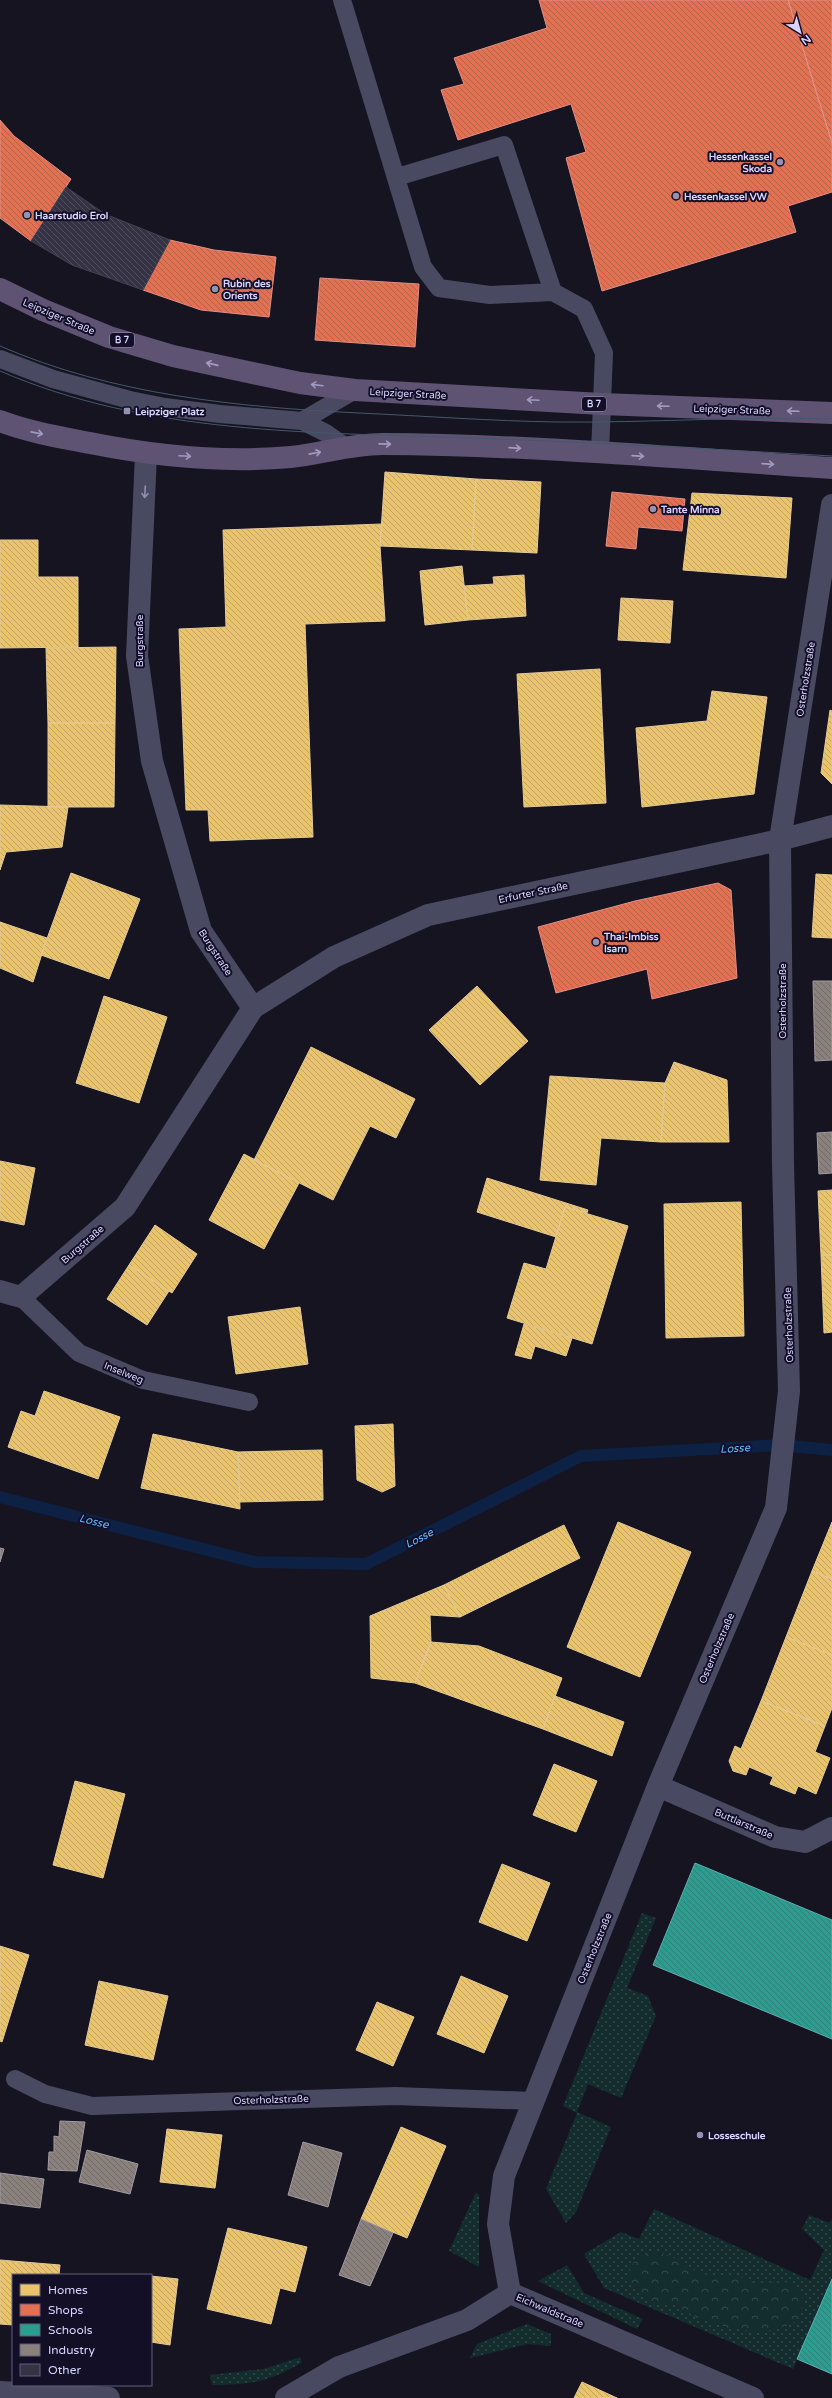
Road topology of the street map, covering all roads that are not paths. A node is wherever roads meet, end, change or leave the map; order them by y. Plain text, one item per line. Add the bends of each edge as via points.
1 (342, 0) edge
2 (397, 177) junction
3 (0, 289) edge
4 (553, 292) junction
5 (0, 359) edge
6 (355, 390) junction
7 (602, 404) junction
8 (832, 413) edge
9 (0, 421) edge
10 (302, 421) junction
11 (346, 447) junction
12 (600, 453) junction
13 (146, 454) junction
14 (832, 468) edge
15 (832, 505) edge
16 (832, 826) edge
17 (780, 840) junction
18 (252, 1008) junction
19 (0, 1291) edge
20 (21, 1297) junction
21 (249, 1402) dead end
22 (658, 1786) junction
23 (832, 1828) edge
24 (14, 2079) dead end
25 (533, 2101) junction
26 (510, 2293) junction
27 (0, 2392) edge
28 (109, 2398) edge
29 (286, 2398) edge
30 (753, 2398) edge

1 - 2 lane
2 - 4 lane via 423,267 438,288 490,295
2 - 4 lane via 504,145
6 -> 3 main road, Leipziger Straße / B 7 via 300,383 173,356 109,337 42,310
4 - 7 lane via 584,309 604,353
5 - 10 lane via 53,379 130,400 220,414
7 -> 6 main road, Leipziger Straße / B 7
6 - 10 lane
8 -> 7 main road, Leipziger Straße / B 7
7 - 12 lane
9 -> 13 main road via 28,432
10 - 11 lane
11 -> 12 main road via 379,444
13 -> 11 main road via 250,459 292,457
12 -> 14 main road
13 -> 18 street, Burgstraße via 137,656 152,761 201,931
15 - 17 street, Osterholzstraße
16 - 17 street, Erfurter Straße
17 - 18 street, Erfurter Straße via 428,915 334,958
17 - 22 street, Osterholzstraße via 783,1164 790,1391 776,1508
18 - 20 street, Burgstraße via 125,1207
19 - 20 street
20 - 21 lane, Inselweg via 79,1353 143,1380
22 - 23 street, Buttlarstraße via 775,1837 805,1842
22 - 25 street, Osterholzstraße
24 - 25 lane, Osterholzstraße via 45,2094 92,2106 395,2096
25 - 26 street, Osterholzstraße via 504,2176 498,2224
26 - 29 street, Eichwaldstraße via 467,2320 339,2367
26 - 30 street, Eichwaldstraße
27 - 28 street

